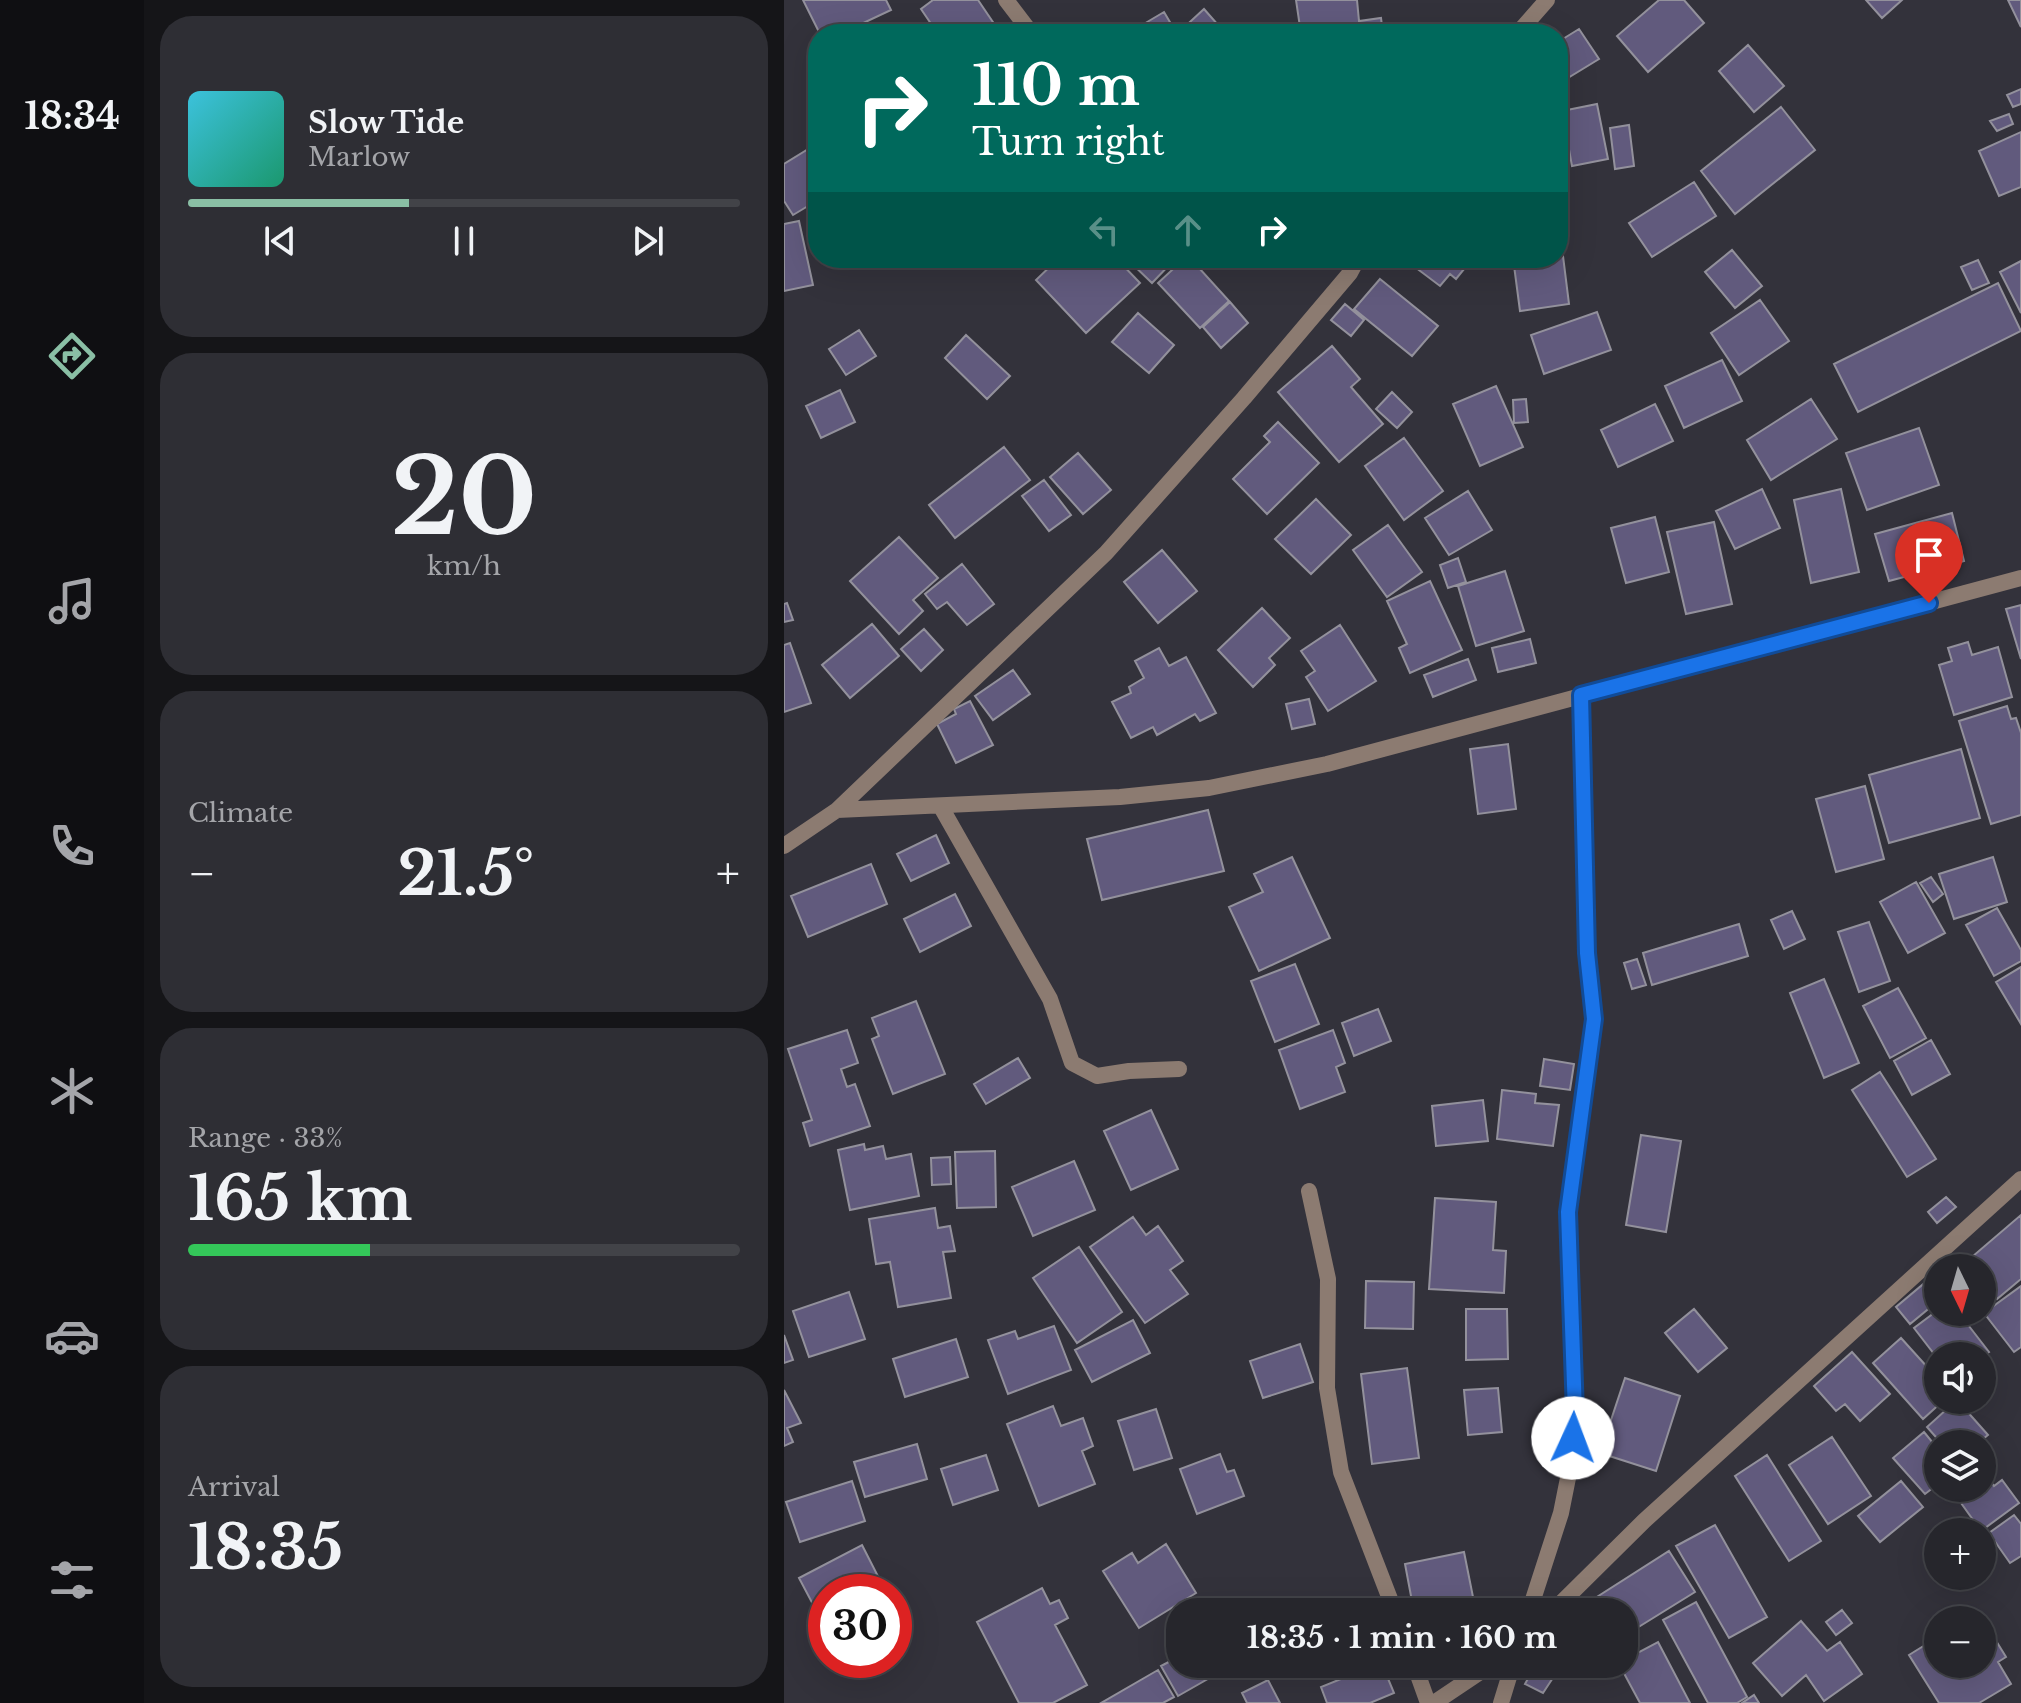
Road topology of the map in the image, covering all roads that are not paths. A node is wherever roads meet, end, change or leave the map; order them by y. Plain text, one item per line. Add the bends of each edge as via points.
1 (1006, 0) edge
2 (1547, 0) edge
3 (1024, 24) edge
4 (1526, 24) edge
5 (1353, 268) edge
6 (2021, 578) edge
7 (1581, 695) junction
8 (941, 807) junction
9 (837, 810) junction
10 (784, 846) edge
11 (1179, 1069) dead end
12 (2021, 1179) edge
13 (1309, 1191) dead end
14 (1390, 1598) edge
15 (1534, 1598) edge
16 (1566, 1598) edge
17 (1419, 1678) edge
18 (1471, 1678) edge
19 (1509, 1678) edge
20 (1428, 1703) edge
21 (1434, 1703) edge
22 (1501, 1703) edge

1 - 3 street
2 - 4 street
5 - 9 street via 1106,553
6 - 7 street
7 - 8 street via 1327,764 1209,788
7 - 15 street via 1587,953 1594,1019 1568,1212 1575,1413 1561,1513
8 - 9 street
8 - 11 street via 1050,999 1072,1063 1097,1076
9 - 10 street
12 - 16 street
13 - 14 street via 1328,1279 1327,1388 1341,1472
17 - 20 street
18 - 21 street
19 - 22 street

